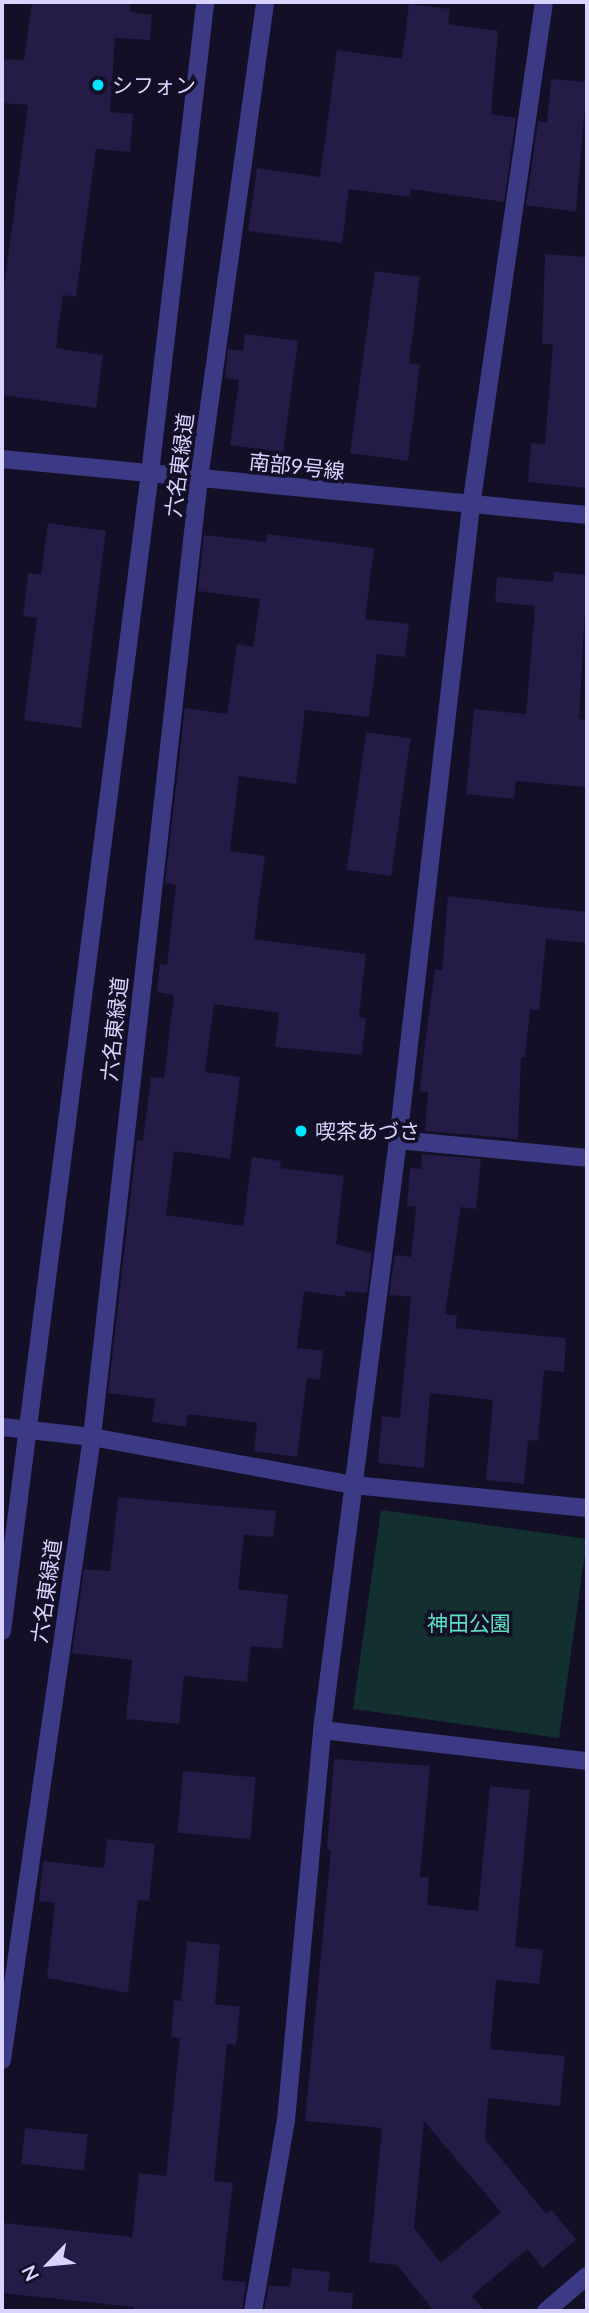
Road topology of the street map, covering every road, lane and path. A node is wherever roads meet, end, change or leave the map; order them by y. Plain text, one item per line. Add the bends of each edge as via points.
1 (205, 2) edge
2 (264, 2) edge
3 (544, 2) edge
4 (2, 459) edge
5 (150, 473) junction
6 (199, 480) junction
7 (471, 506) junction
8 (587, 515) edge
9 (398, 1140) junction
10 (587, 1158) edge
11 (2, 1427) edge
12 (29, 1432) junction
13 (92, 1437) junction
14 (353, 1485) junction
15 (587, 1508) edge
16 (2, 1632) edge
17 (322, 1730) junction
18 (587, 1761) edge
19 (2, 2060) edge
20 (587, 2276) edge
21 (253, 2311) edge
22 (545, 2311) edge

1 - 5 street, 六名東緑道
2 - 6 street, 六名東緑道
3 - 7 street
4 - 5 street, 南部9号線
5 - 6 street, 南部9号線
5 - 12 street, 六名東緑道
6 - 7 street, 南部9号線
6 - 13 street, 六名東緑道
7 - 8 street, 南部9号線
7 - 9 street
9 - 10 street
9 - 14 street
11 - 12 street
12 - 13 street
12 - 16 street, 六名東緑道
13 - 14 street
13 - 19 street, 六名東緑道
14 - 15 street
14 - 17 street
17 - 18 street
17 - 21 street via 286,2120
20 - 22 street

